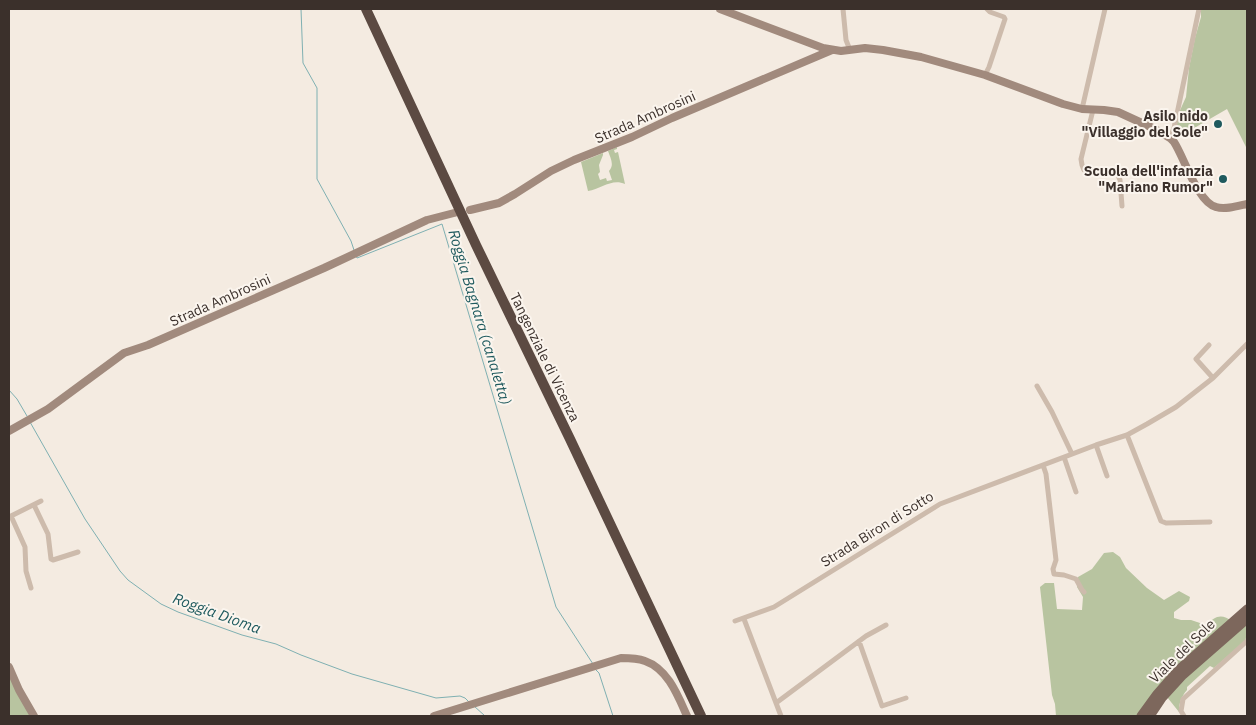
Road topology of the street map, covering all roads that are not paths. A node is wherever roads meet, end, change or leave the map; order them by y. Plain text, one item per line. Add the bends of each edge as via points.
1 (366, 9) edge
2 (720, 9) edge
3 (843, 9) edge
4 (987, 9) edge
5 (1105, 9) edge
6 (1199, 9) edge
7 (832, 50) junction
8 (850, 50) junction
9 (985, 75) junction
10 (1082, 108) junction
11 (1093, 110) junction
12 (1170, 138) junction
13 (1247, 204) edge
14 (1122, 206) dead end
15 (470, 210) dead end
16 (454, 212) dead end
17 (1247, 344) edge
18 (1209, 345) dead end
19 (1213, 378) junction
20 (1037, 386) dead end
21 (9, 431) edge
22 (1127, 435) junction
23 (1096, 445) junction
24 (1072, 454) junction
25 (1064, 457) junction
26 (1043, 465) junction
27 (1107, 476) dead end
28 (1076, 492) dead end
29 (41, 501) dead end
30 (34, 505) junction
31 (10, 516) edge
32 (1210, 522) dead end
33 (78, 552) dead end
34 (31, 588) dead end
35 (1084, 592) dead end
36 (1247, 609) edge
37 (744, 619) junction
38 (1247, 619) edge
39 (736, 621) dead end
40 (886, 625) dead end
41 (859, 641) junction
42 (1247, 642) edge
43 (9, 667) edge
44 (906, 698) dead end
45 (776, 703) junction
46 (34, 716) edge
47 (434, 716) edge
48 (687, 716) edge
49 (702, 716) edge
50 (781, 716) edge
51 (1141, 716) edge
52 (1150, 716) edge
53 (1184, 716) edge

1 - 49 highway, Tangenziale di Vicenza
2 - 7 street
3 - 8 street
4 - 9 street via 1005,19
5 - 10 street
6 - 12 street
7 - 8 street
7 - 15 street, Strada Ambrosini via 632,138 574,160 499,202
8 - 9 street via 865,48 921,57
9 - 10 street
10 - 11 street
11 - 12 street via 1118,112
11 - 14 street via 1082,151 1082,165 1084,170 1093,172 1117,172
12 - 13 street via 1204,201 1222,208
16 - 21 street, Strada Ambrosini via 427,220 316,272 124,353 48,409
17 - 19 street, Strada Biron di Sotto
18 - 19 street via 1196,359
19 - 22 street, Strada Biron di Sotto via 1176,407
20 - 24 street
22 - 23 street, Strada Biron di Sotto
22 - 32 street via 1161,521
23 - 24 street, Strada Biron di Sotto
23 - 27 street
24 - 25 street, Strada Biron di Sotto
25 - 26 street, Strada Biron di Sotto
25 - 28 street
26 - 35 street via 1056,560 1054,574 1076,579
26 - 37 street, Strada Biron di Sotto via 940,504 774,607
29 - 30 street
30 - 31 street
30 - 33 street via 48,534 51,559
31 - 34 street via 25,547
36 - 51 main road, Viale del Sole via 1179,669
37 - 39 street, Strada Biron di Sotto
37 - 45 street
38 - 52 main road, Viale del Sole via 1183,675
40 - 41 street
41 - 44 street via 882,706
41 - 45 street
42 - 53 street via 1183,699 1181,711
43 - 46 street
45 - 50 street
47 - 48 street via 621,658 645,661 659,669 669,680

